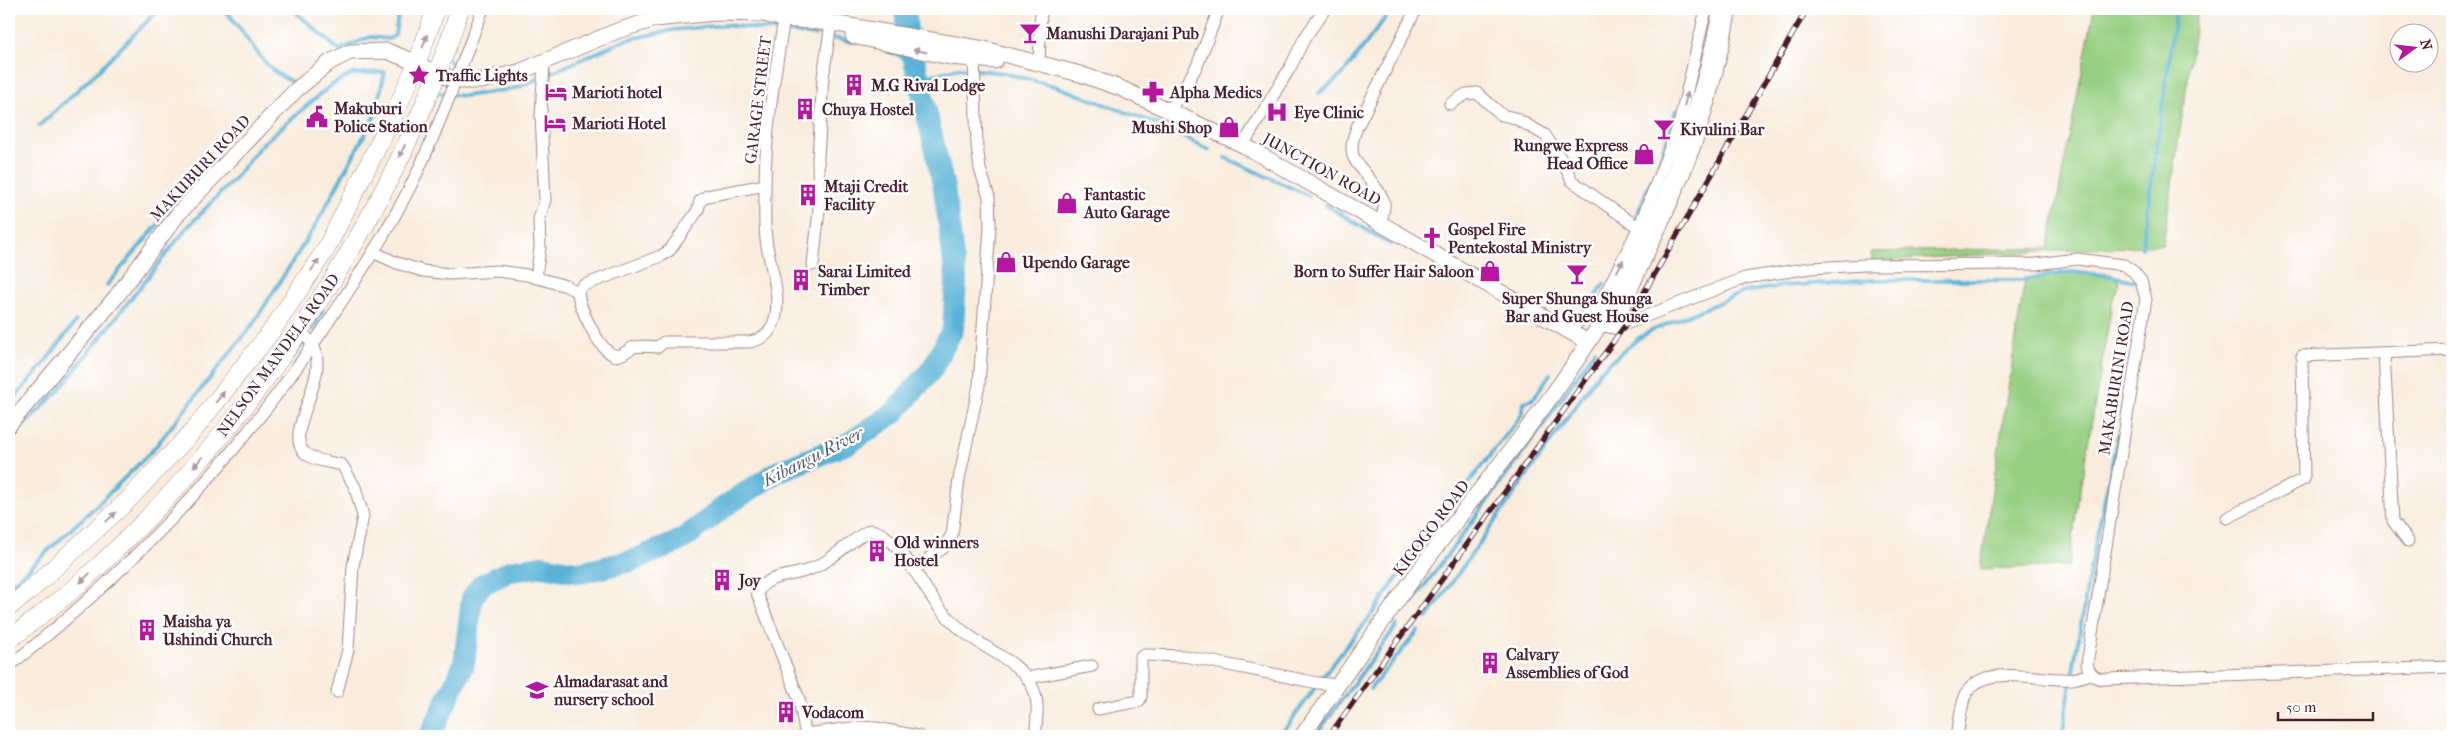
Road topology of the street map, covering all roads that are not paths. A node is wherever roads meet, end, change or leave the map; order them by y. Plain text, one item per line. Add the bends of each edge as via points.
1 (436, 9) edge
2 (460, 9) edge
3 (483, 9) edge
4 (1041, 9) edge
5 (1219, 9) edge
6 (1325, 9) edge
7 (1416, 9) edge
8 (1706, 9) edge
9 (1720, 9) edge
10 (1731, 9) edge
11 (696, 11) edge
12 (764, 11) edge
13 (784, 19) junction
14 (811, 20) junction
15 (830, 30) junction
16 (889, 39) junction
17 (951, 50) junction
18 (974, 58) junction
19 (1024, 60) junction
20 (544, 62) junction
21 (417, 63) junction
22 (1039, 64) junction
23 (435, 74) junction
24 (456, 80) junction
25 (1450, 104) dead end
26 (1170, 110) junction
27 (1243, 145) junction
28 (765, 185) junction
29 (1381, 222) junction
30 (1644, 231) junction
31 (373, 252) junction
32 (813, 265) dead end
33 (536, 278) junction
34 (578, 292) junction
35 (1598, 325) junction
36 (1615, 328) junction
37 (300, 330) junction
38 (1569, 330) junction
39 (1588, 342) junction
40 (313, 346) junction
41 (2452, 350) edge
42 (2384, 352) junction
43 (9, 425) edge
44 (2227, 518) dead end
45 (2408, 542) dead end
46 (913, 570) junction
47 (9, 607) edge
48 (9, 640) edge
49 (9, 666) edge
50 (1092, 666) dead end
51 (2452, 667) edge
52 (2090, 674) junction
53 (1027, 678) junction
54 (1338, 685) junction
55 (337, 692) dead end
56 (1098, 709) dead end
57 (806, 735) edge
58 (918, 736) edge
59 (1035, 736) edge
60 (1302, 736) edge
61 (1957, 736) edge

21 -> 1 main road, NELSON MANDELA ROAD
2 - 23 main road, NELSON MANDELA ROAD
3 - 24 street
4 - 22 street
5 - 26 street via 1197,66
6 - 27 street
7 - 29 street via 1350,147 1357,167 1383,197
30 -> 8 street via 1679,124
9 - 30 main road, KIGOGO ROAD via 1683,153
10 - 36 street via 1699,135
11 - 12 main road
11 - 20 main road via 655,19
12 - 13 main road
13 - 14 main road
13 - 28 street, GARAGE STREET via 774,79
14 - 15 main road
14 - 16 main road
15 - 16 main road
15 - 32 street via 823,77 818,158 819,210
16 - 17 main road
17 - 18 main road, JUNCTION ROAD
17 - 19 main road, JUNCTION ROAD via 984,49
18 - 19 main road, JUNCTION ROAD via 1008,62
18 - 46 street via 977,146 989,197 986,308 979,385 959,479 952,535 943,548
19 - 22 main road, JUNCTION ROAD
20 - 24 main road via 480,81
20 - 33 street via 541,115 545,200 539,219
21 - 23 main road
21 - 43 main road, MAKUBURI ROAD via 387,51 350,52 330,62 296,90 178,214 116,297
47 -> 21 main road, NELSON MANDELA ROAD via 126,502 193,431 272,329 326,249
22 - 26 main road, JUNCTION ROAD via 1080,74
23 - 24 main road
23 -> 37 main road, NELSON MANDELA ROAD via 379,198
24 - 31 street via 416,175
25 - 30 street via 1466,94 1477,93 1502,115 1515,118 1545,135 1572,181
26 - 27 main road, JUNCTION ROAD
27 - 29 main road, JUNCTION ROAD
28 - 34 street, GARAGE STREET via 707,196 700,201 698,210 670,250 590,282
28 - 34 street, GARAGE STREET via 766,240 774,277 776,310 770,330 760,339 749,342 664,342 658,347 636,346 614,355 592,329
29 - 38 main road, JUNCTION ROAD
30 - 35 main road, KIGOGO ROAD via 1624,282
38 -> 30 street via 1600,304
31 - 33 street via 423,272 497,271
31 - 40 street
33 - 34 street
35 - 36 street
35 - 39 main road, KIGOGO ROAD
36 - 52 street, MAKABURINI ROAD via 1745,278 1811,268 2036,264 2077,259 2124,265 2134,272 2141,281 2146,304 2086,664
37 - 40 street
37 -> 48 main road, NELSON MANDELA ROAD via 213,445 158,506 80,584
38 - 39 main road, JUNCTION ROAD
39 - 54 main road, KIGOGO ROAD via 1519,442 1443,539
40 - 49 street via 258,422 162,531 53,631
40 - 55 street via 316,380 299,426 300,446 306,454 342,465 356,487 363,516 353,566 348,650
41 - 42 street
42 - 44 street via 2302,356 2304,479
42 - 45 street via 2393,521
46 - 53 street via 930,597 954,624
46 - 57 street via 896,545 870,530 823,564 761,585 757,593 759,600 789,668
50 - 53 street
51 - 52 street via 2100,679
52 - 61 street via 2071,679 2000,676 1979,682 1965,698
53 - 59 street via 1037,704
54 - 56 street via 1184,656 1145,655 1141,657 1140,667 1142,697
54 - 60 main road, KIGOGO ROAD
57 - 58 street via 859,727

